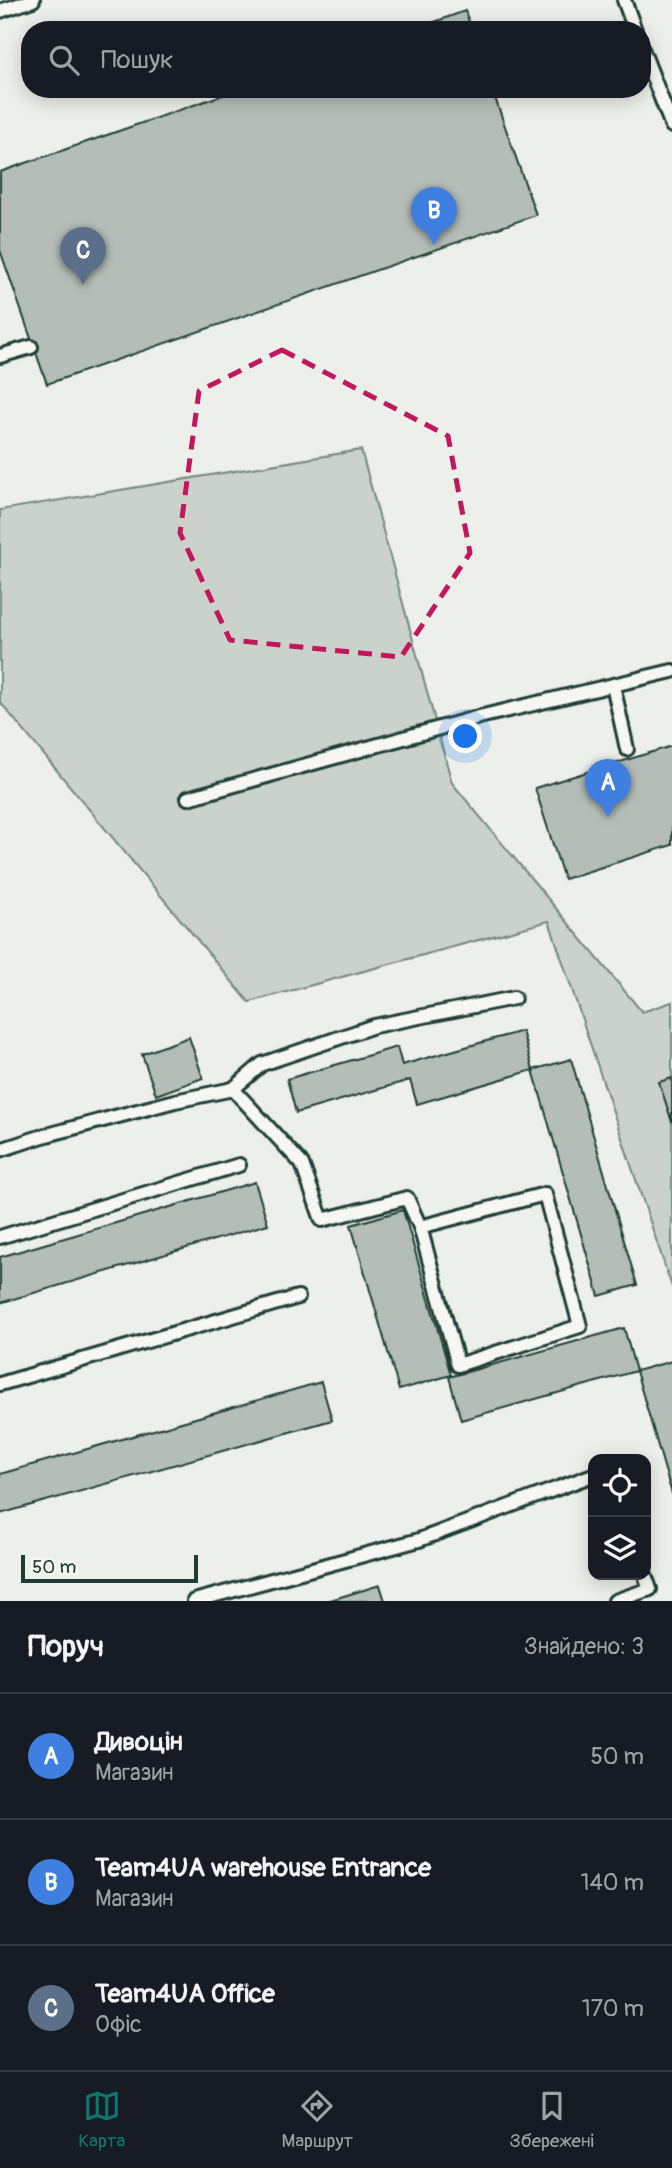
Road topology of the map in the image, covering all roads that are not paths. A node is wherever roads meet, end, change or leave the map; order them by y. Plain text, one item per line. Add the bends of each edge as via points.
1 (33, 0) edge
2 (624, 0) edge
3 (0, 11) edge
4 (632, 21) edge
5 (651, 71) edge
6 (672, 125) edge
7 (31, 348) dead end
8 (0, 356) edge
9 (672, 671) edge
10 (613, 685) junction
11 (627, 749) dead end
12 (188, 798) dead end
13 (514, 998) dead end
14 (233, 1090) junction
15 (0, 1150) edge
16 (239, 1165) dead end
17 (420, 1227) junction
18 (0, 1237) edge
19 (298, 1297) dead end
20 (0, 1384) edge
21 (588, 1477) edge
22 (647, 1580) edge
23 (194, 1601) edge
24 (615, 1601) edge

1 - 3 lane
2 - 4 lane
5 - 6 lane
7 - 8 lane
9 - 10 lane
10 - 11 lane
10 - 12 lane
13 - 14 lane via 374,1026 262,1064
14 - 15 lane via 175,1101
14 - 17 lane via 302,1164 322,1220 407,1198
16 - 18 lane
17 - 17 lane via 458,1364 580,1326 545,1194
19 - 20 lane
21 - 23 lane via 419,1540
22 - 24 lane via 650,1589

